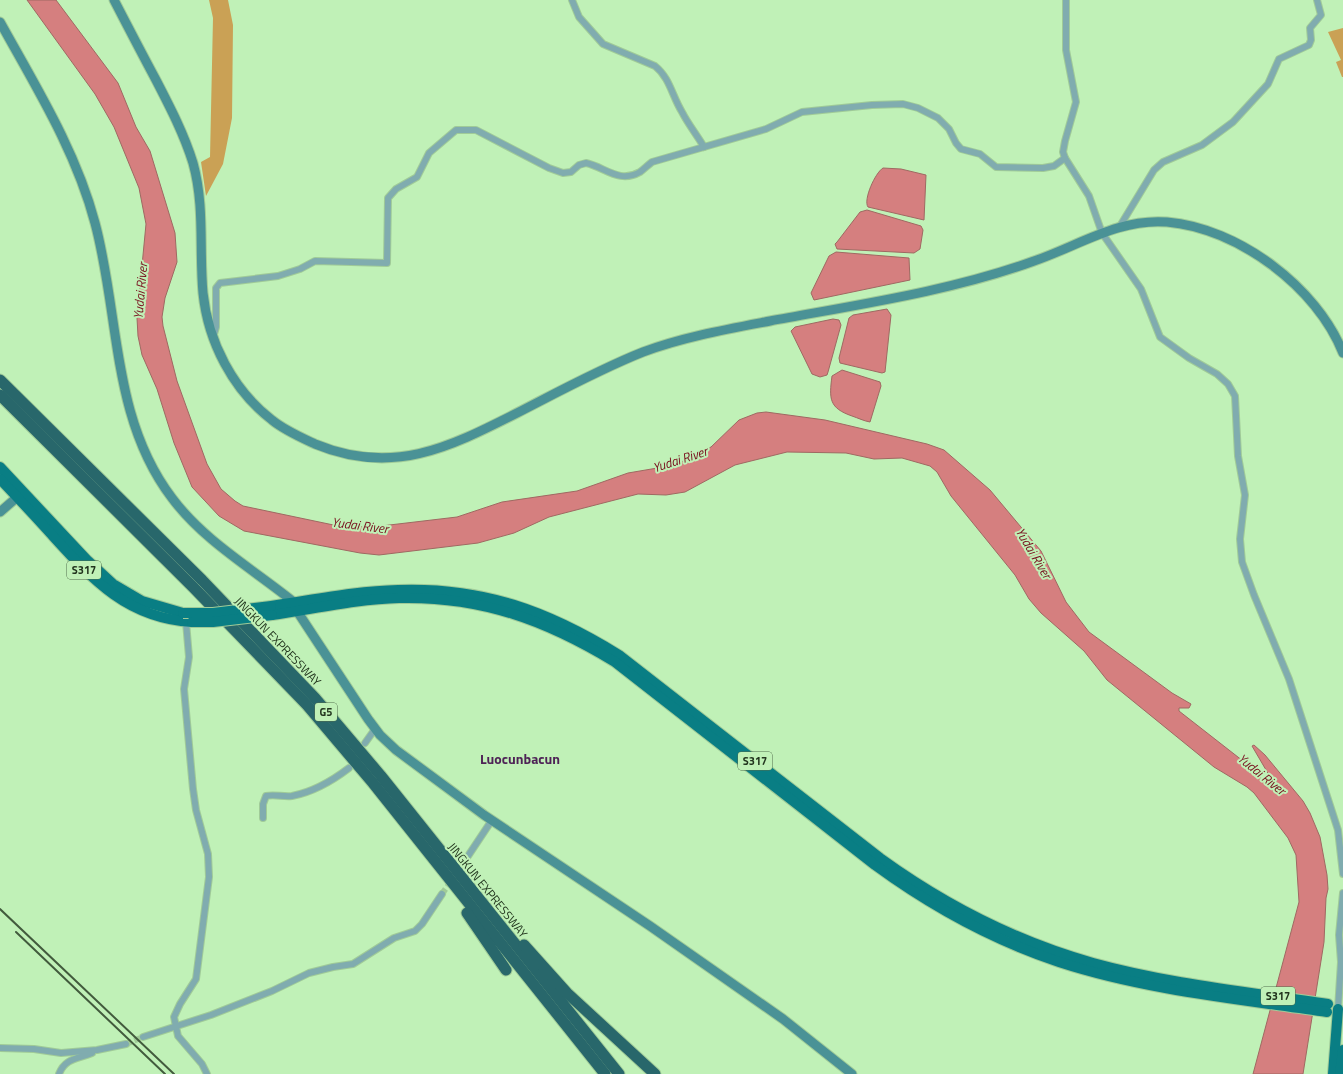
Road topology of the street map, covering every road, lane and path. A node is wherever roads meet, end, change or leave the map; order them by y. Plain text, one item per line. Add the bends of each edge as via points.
1 (114, 0) edge
2 (572, 0) edge
3 (1066, 0) edge
4 (1317, 0) edge
5 (0, 22) edge
6 (704, 147) junction
7 (1065, 158) junction
8 (1120, 226) junction
9 (1102, 234) junction
10 (213, 338) junction
11 (1343, 354) edge
12 (0, 380) edge
13 (0, 394) edge
14 (0, 467) edge
15 (0, 479) edge
16 (20, 494) junction
17 (0, 512) edge
18 (296, 607) junction
19 (187, 619) junction
20 (375, 729) junction
21 (366, 743) dead end
22 (349, 768) dead end
23 (263, 818) dead end
24 (492, 820) junction
25 (403, 821) junction
26 (441, 852) junction
27 (466, 859) tunnel mouth
28 (1343, 874) edge
29 (1343, 893) edge
30 (442, 894) tunnel mouth
31 (506, 970) dead end
32 (1327, 1008) joint
33 (1341, 1013) edge
34 (175, 1025) junction
35 (142, 1037) tunnel mouth
36 (126, 1044) tunnel mouth
37 (0, 1048) edge
38 (97, 1050) junction
39 (1343, 1050) edge
40 (59, 1074) edge
41 (208, 1074) edge
42 (605, 1074) edge
43 (619, 1074) edge
44 (655, 1074) edge
45 (852, 1074) edge
46 (1333, 1074) edge
47 (1340, 1074) edge

1 - 10 street via 176,120 193,165 201,213 203,289
2 - 6 street via 579,17 603,44 662,72 681,111
3 - 7 street via 1066,50 1076,102 1064,141
4 - 8 street via 1321,16 1310,28 1309,45 1279,59 1268,84 1233,122 1202,145 1163,162 1154,170
5 - 18 street via 60,130 90,205 101,249 122,381 133,421 148,460 172,498 195,524
6 - 7 street via 766,129 802,112 903,104 938,118 949,129 961,149 980,154 996,167 1043,168 1054,166
6 - 10 street via 652,162 640,172 628,176 613,175 586,163 571,172 563,173 476,130 456,130 429,153 416,178 396,189 388,198 387,263 315,261 278,276 220,283 216,288 216,327
7 - 9 street via 1089,196
8 - 9 street
8 - 11 street via 1150,222 1188,225 1212,233 1253,253 1304,292 1326,320
9 - 10 street via 1032,262 970,280 728,330 656,348 612,366 458,442 426,452 393,458 342,454 282,427 257,407 244,392 230,372
9 - 28 street via 1141,289 1160,337 1218,374 1235,396 1238,456 1245,495 1240,539 1242,562 1289,679 1338,830
12 - 26 highway, JINGKUN EXPRESSWAY / G5 via 290,670 372,765
13 - 25 highway, JINGKUN EXPRESSWAY / G5 via 282,678
14 - 16 main road, S317
15 - 16 main road, S317
16 - 17 street
16 - 19 main road, S317 via 112,584 142,601
18 - 19 main road, S317, bridge via 214,622
18 - 20 street
18 - 32 main road, S317 via 425,598 490,607 541,623 599,652 632,674 907,888 1000,939 1072,966 1161,987 1228,993
19 - 34 street via 189,657 184,689 193,789 209,863 207,900 196,979 175,1012
20 - 21 street
20 - 24 street via 396,750
22 - 23 street via 334,780 314,789 292,796 266,796
24 - 27 street
24 - 45 street via 777,1014
25 - 31 highway
25 - 42 highway, JINGKUN EXPRESSWAY / G5
26 - 43 highway, JINGKUN EXPRESSWAY / G5
26 - 44 highway via 567,993
29 - 33 street via 1339,935
30 - 34 street via 415,932 394,938 353,964 333,966 309,973 272,992 211,1015
32 - 33 street
33 - 46 main road
34 - 35 street
34 - 41 street via 178,1036
36 - 38 street
37 - 38 street via 34,1048 61,1053
38 - 40 street via 70,1060
39 - 47 main road

